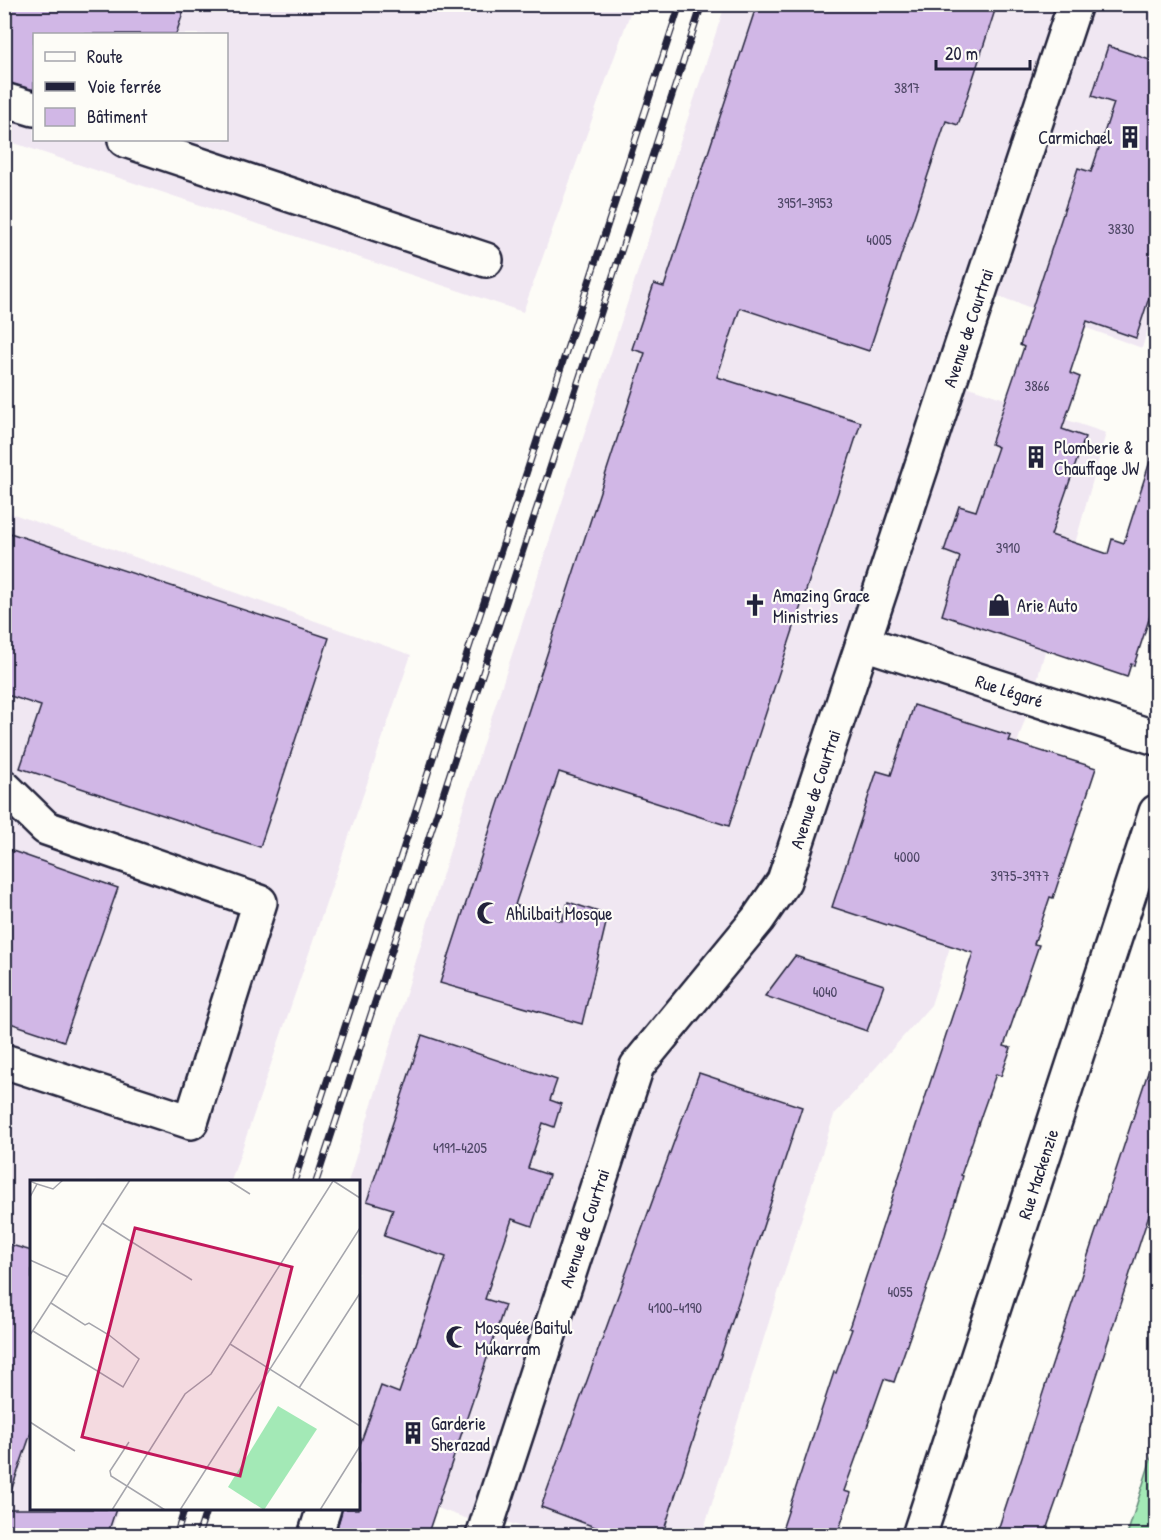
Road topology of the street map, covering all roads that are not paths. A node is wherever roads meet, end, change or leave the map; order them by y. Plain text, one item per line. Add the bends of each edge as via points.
1 (1075, 4) edge
2 (4, 100) edge
3 (33, 110) edge
4 (128, 141) edge
5 (486, 260) dead end
6 (864, 643) junction
7 (1156, 738) edge
8 (4, 787) edge
9 (1156, 812) edge
10 (4, 1061) edge
11 (324, 1510) edge
12 (315, 1536) edge
13 (483, 1536) edge
14 (919, 1536) edge

1 - 6 street, Avenue de Courtrai
2 - 3 street
4 - 5 street
6 - 7 street, Rue Légaré
6 - 13 street, Avenue de Courtrai via 784,881 758,919 637,1066
8 - 10 street via 46,828 260,902 191,1122
9 - 14 street, Rue Mackenzie
11 - 12 street

